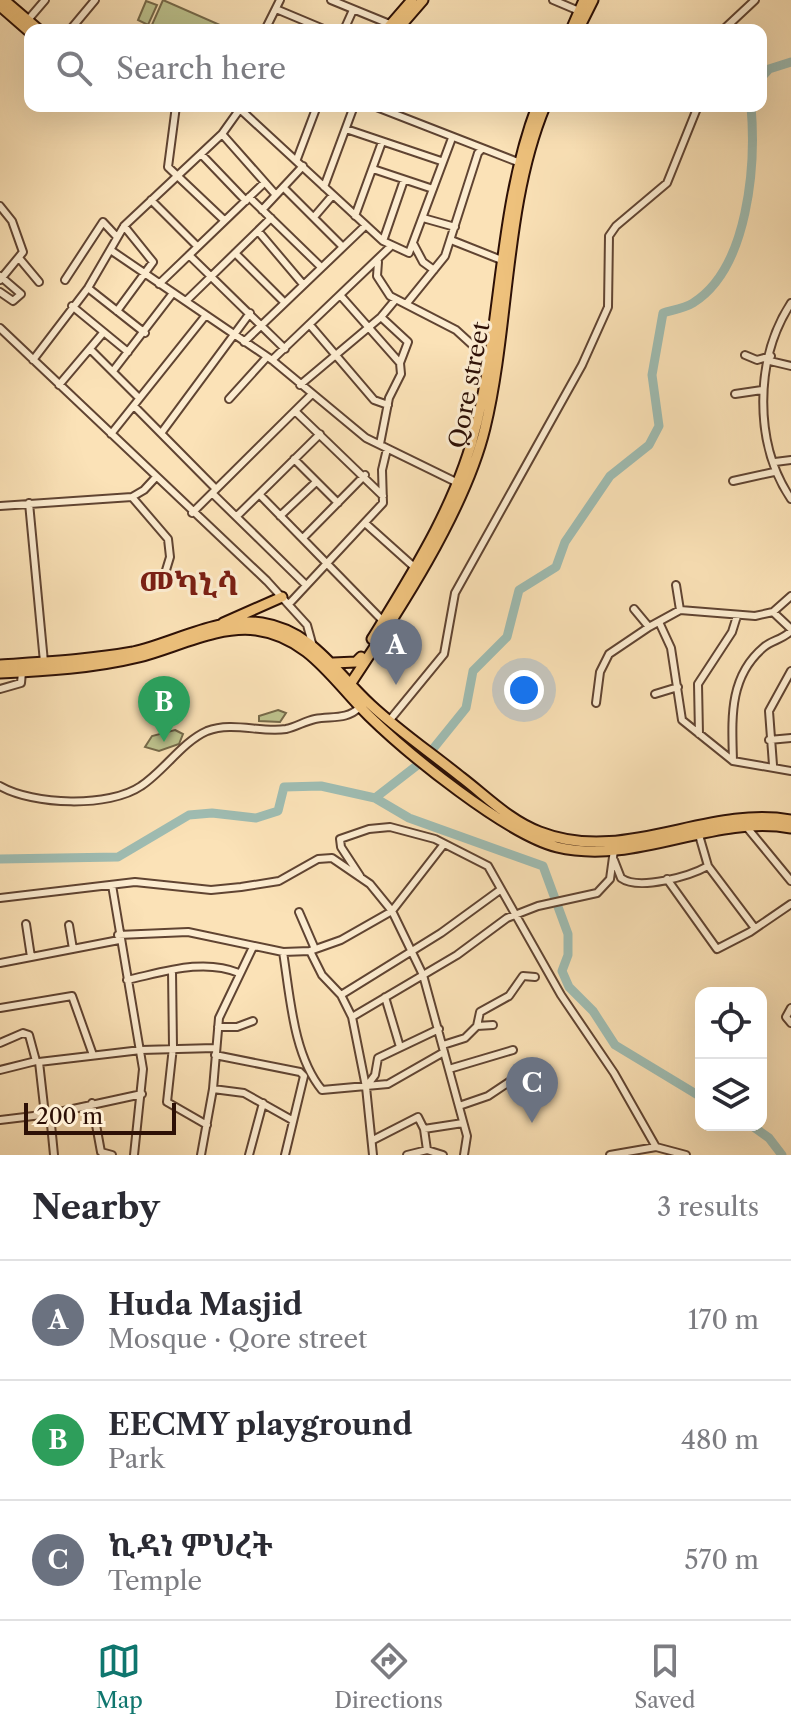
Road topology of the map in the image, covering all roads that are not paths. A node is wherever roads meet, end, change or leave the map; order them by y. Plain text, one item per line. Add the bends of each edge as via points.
1 (4, 0) edge
2 (45, 0) edge
3 (95, 0) edge
4 (280, 0) edge
5 (331, 0) edge
6 (412, 0) edge
7 (423, 0) edge
8 (553, 0) edge
9 (584, 0) edge
10 (593, 0) edge
11 (755, 0) edge
12 (0, 6) edge
13 (276, 9) junction
14 (353, 10) junction
15 (579, 11) junction
16 (27, 21) junction
17 (31, 24) edge
18 (75, 24) edge
19 (268, 24) edge
20 (312, 24) edge
21 (347, 24) edge
22 (383, 24) edge
23 (394, 24) edge
24 (396, 24) edge
25 (574, 24) edge
26 (581, 24) edge
27 (729, 24) edge
28 (24, 27) edge
29 (175, 112) edge
30 (239, 112) edge
31 (246, 112) edge
32 (315, 112) edge
33 (352, 112) edge
34 (391, 112) edge
35 (535, 112) edge
36 (543, 112) edge
37 (696, 112) edge
38 (346, 129) junction
39 (222, 134) junction
40 (452, 138) junction
41 (382, 142) junction
42 (482, 149) junction
43 (201, 154) junction
44 (297, 159) junction
45 (441, 161) junction
46 (522, 164) junction
47 (303, 166) junction
48 (373, 169) junction
49 (176, 178) junction
50 (404, 180) junction
51 (264, 183) junction
52 (324, 187) junction
53 (284, 188) junction
54 (433, 189) junction
55 (276, 195) junction
56 (332, 196) junction
57 (248, 199) junction
58 (151, 200) junction
59 (0, 206) edge
60 (262, 210) junction
61 (7, 213) junction
62 (355, 216) junction
63 (314, 217) junction
64 (271, 218) junction
65 (423, 218) junction
66 (224, 220) junction
67 (0, 221) edge
68 (124, 226) junction
69 (365, 226) junction
70 (455, 227) junction
71 (258, 231) junction
72 (117, 237) junction
73 (451, 240) junction
74 (383, 241) junction
75 (414, 244) junction
76 (197, 246) junction
77 (342, 246) junction
78 (390, 247) junction
79 (112, 251) junction
80 (235, 253) junction
81 (189, 255) junction
82 (19, 258) junction
83 (504, 261) junction
84 (378, 262) junction
85 (320, 266) junction
86 (434, 270) junction
87 (144, 274) junction
88 (211, 276) junction
89 (1, 278) edge
90 (65, 280) dead end
91 (39, 282) dead end
92 (302, 283) junction
93 (159, 284) junction
94 (88, 288) junction
95 (0, 292) edge
96 (173, 293) junction
97 (340, 295) junction
98 (396, 299) junction
99 (186, 301) junction
100 (283, 301) junction
101 (407, 303) junction
102 (791, 303) edge
103 (72, 306) junction
104 (117, 311) junction
105 (250, 313) junction
106 (206, 315) junction
107 (381, 317) junction
108 (262, 324) junction
109 (310, 325) junction
110 (369, 325) junction
111 (0, 328) edge
112 (103, 333) junction
113 (145, 333) junction
114 (234, 334) junction
115 (11, 339) junction
116 (244, 342) junction
117 (0, 343) edge
118 (90, 349) junction
119 (285, 349) junction
120 (128, 352) junction
121 (335, 355) junction
122 (745, 355) dead end
123 (771, 358) junction
124 (269, 359) junction
125 (33, 360) junction
126 (492, 362) junction
127 (400, 363) junction
128 (791, 366) edge
129 (113, 371) junction
130 (59, 385) junction
131 (300, 385) junction
132 (762, 390) junction
133 (735, 394) dead end
134 (311, 395) junction
135 (139, 398) junction
136 (229, 399) dead end
137 (388, 405) junction
138 (134, 406) junction
139 (296, 412) junction
140 (162, 432) junction
141 (111, 434) junction
142 (320, 434) junction
143 (380, 444) junction
144 (387, 449) junction
145 (294, 459) junction
146 (791, 460) edge
147 (775, 462) junction
148 (774, 472) junction
149 (365, 475) junction
150 (156, 477) junction
151 (733, 481) dead end
152 (316, 482) junction
153 (461, 485) junction
154 (214, 491) junction
155 (260, 495) junction
156 (383, 496) junction
157 (790, 496) edge
158 (132, 497) junction
159 (29, 503) junction
160 (338, 503) junction
161 (0, 506) edge
162 (192, 513) junction
163 (237, 516) junction
164 (280, 516) junction
165 (365, 523) junction
166 (303, 538) junction
167 (326, 563) junction
168 (413, 566) junction
169 (163, 580) dead end
170 (306, 585) junction
171 (676, 585) dead end
172 (791, 596) edge
173 (286, 601) junction
174 (634, 609) dead end
175 (680, 610) junction
176 (773, 612) junction
177 (737, 616) junction
178 (383, 621) junction
179 (659, 622) junction
180 (220, 626) junction
181 (649, 627) junction
182 (791, 630) edge
183 (312, 643) junction
184 (44, 662) junction
185 (333, 663) junction
186 (360, 663) junction
187 (0, 665) edge
188 (791, 671) edge
189 (22, 672) junction
190 (0, 673) edge
191 (346, 685) junction
192 (678, 687) junction
193 (0, 689) edge
194 (359, 693) junction
195 (655, 694) dead end
196 (596, 703) dead end
197 (360, 707) junction
198 (389, 721) junction
199 (699, 734) junction
200 (791, 738) edge
201 (769, 740) junction
202 (411, 746) junction
203 (733, 761) junction
204 (773, 765) junction
205 (441, 768) junction
206 (791, 771) edge
207 (0, 786) edge
208 (791, 820) edge
209 (745, 824) junction
210 (791, 828) edge
211 (699, 835) junction
212 (444, 844) junction
213 (614, 855) junction
214 (708, 866) junction
215 (362, 879) junction
216 (667, 879) junction
217 (791, 881) edge
218 (112, 885) junction
219 (500, 890) junction
220 (0, 898) edge
221 (791, 904) edge
222 (392, 911) junction
223 (299, 912) dead end
224 (515, 916) junction
225 (26, 924) dead end
226 (69, 925) dead end
227 (754, 927) junction
228 (119, 938) junction
229 (253, 947) junction
230 (73, 949) junction
231 (312, 950) junction
232 (411, 951) junction
233 (283, 952) junction
234 (31, 957) junction
235 (0, 963) edge
236 (172, 971) junction
237 (239, 973) junction
238 (423, 975) junction
239 (535, 977) dead end
240 (127, 980) junction
241 (341, 995) junction
242 (385, 997) junction
243 (0, 1008) edge
244 (791, 1008) edge
245 (352, 1017) junction
246 (253, 1021) dead end
247 (791, 1023) edge
248 (493, 1025) dead end
249 (477, 1026) junction
250 (218, 1027) junction
251 (439, 1029) junction
252 (0, 1043) edge
253 (173, 1047) junction
254 (400, 1047) junction
255 (444, 1048) junction
256 (141, 1050) junction
257 (513, 1050) dead end
258 (215, 1052) junction
259 (93, 1055) junction
260 (38, 1061) junction
261 (449, 1069) junction
262 (0, 1070) edge
263 (509, 1082) dead end
264 (366, 1087) junction
265 (213, 1089) junction
266 (142, 1094) junction
267 (92, 1103) junction
268 (263, 1103) junction
269 (459, 1106) junction
270 (48, 1114) junction
271 (0, 1120) edge
272 (292, 1120) junction
273 (463, 1123) junction
274 (207, 1125) junction
275 (424, 1129) junction
276 (373, 1140) junction
277 (656, 1147) junction
278 (427, 1150) junction
279 (54, 1155) edge
280 (112, 1155) edge
281 (134, 1155) edge
282 (201, 1155) edge
283 (249, 1155) edge
284 (285, 1155) edge
285 (373, 1155) edge
286 (407, 1155) edge
287 (443, 1155) edge
288 (464, 1155) edge
289 (610, 1155) edge
290 (686, 1155) edge

1 - 16 main road
2 - 16 street
3 - 18 street
4 - 13 street
5 - 14 street
6 - 23 main road
7 - 24 main road
8 - 15 street
9 - 15 main road
10 - 26 main road
11 - 27 street
12 - 28 main road
13 - 19 street
13 - 20 street
14 - 21 street
14 - 22 street
15 - 25 main road
16 - 17 main road
29 - 49 street via 167,163
30 - 39 street
31 - 44 street
32 - 44 street
33 - 38 street
34 - 40 street
35 - 46 main road, Qore street
36 - 46 main road, Qore street
37 - 198 street via 667,183 609,236 608,307 589,350 455,593 444,654
38 - 41 street
38 - 52 street
39 - 43 street
39 - 51 street
40 - 42 street
40 - 45 street
41 - 45 street
41 - 48 street
42 - 46 street
42 - 70 street
43 - 49 street
43 - 57 street
44 - 47 street
45 - 54 street
46 - 83 main road, Qore street
46 - 126 main road, Qore street
47 - 52 street
47 - 53 street
48 - 50 street
48 - 62 street
49 - 58 street
49 - 66 street
50 - 54 street
50 - 74 street
51 - 55 street
51 - 57 street
52 - 56 street
53 - 55 street
53 - 63 street
54 - 65 street
55 - 60 street
56 - 62 street
56 - 63 street
57 - 60 street
57 - 66 street
58 - 68 street
58 - 76 street
59 - 61 street
60 - 64 street
61 - 67 street
61 - 82 street via 23,246
62 - 69 street
63 - 77 street
64 - 71 street
64 - 85 street
65 - 70 street
65 - 75 street
66 - 76 street
68 - 72 street
68 - 87 street via 152,256
69 - 74 street
69 - 77 street
70 - 73 street
71 - 80 street
71 - 92 street
72 - 79 street
72 - 90 street via 103,222
73 - 83 street
73 - 86 street
74 - 78 street
75 - 78 street via 409,253
75 - 86 street
76 - 81 street
77 - 85 street
78 - 84 street
79 - 87 street
79 - 94 street
80 - 88 street
80 - 100 street
81 - 88 street
81 - 93 street
82 - 89 street
82 - 91 street
83 - 126 main road, Qore street
84 - 97 street
84 - 98 street via 381,286
85 - 92 street
86 - 101 street
87 - 93 street
87 - 104 street
88 - 99 street
88 - 105 street
89 - 95 street via 21,294 13,301
92 - 100 street
93 - 96 street
94 - 103 street
94 - 104 street
96 - 99 street
96 - 113 street
97 - 109 street
97 - 110 street
98 - 101 street
98 - 107 street
99 - 106 street
100 - 108 street
101 - 126 street via 456,330
102 - 123 street via 779,321
103 - 112 street
103 - 125 street
104 - 113 street
105 - 108 street
105 - 114 street
106 - 114 street
106 - 135 street
107 - 110 street
107 - 127 street via 408,342
108 - 116 street
108 - 119 street
109 - 119 street
109 - 121 street
110 - 121 street
110 - 127 street
111 - 115 street
112 - 118 street
112 - 120 street
113 - 120 street
114 - 116 street
114 - 140 street
115 - 117 street
115 - 125 street
116 - 124 street
118 - 129 street
118 - 130 street
119 - 124 street
120 - 129 street
121 - 131 street
121 - 137 street via 374,400
122 - 123 street
123 - 128 street
123 - 132 street
124 - 131 street
124 - 136 street
125 - 130 street
126 - 153 main road, Qore street
127 - 137 street
129 - 135 street
130 - 141 street
131 - 134 street
132 - 133 street
132 - 147 street via 764,430
134 - 139 street
134 - 143 street
135 - 138 street
137 - 143 street
138 - 140 street
138 - 141 street
139 - 142 street
139 - 154 street
140 - 154 street
141 - 150 street
142 - 145 street
142 - 149 street
143 - 144 street
144 - 153 street
144 - 156 street
145 - 152 street
145 - 155 street
146 - 147 street
147 - 148 street
148 - 151 street
148 - 157 street
149 - 156 street
149 - 160 street
150 - 158 street
150 - 162 street
152 - 160 street
152 - 164 street
153 - 168 main road, Qore street
153 - 186 main road, Qore street
154 - 162 street
154 - 163 street
155 - 163 street
155 - 164 street
156 - 165 street
158 - 159 street
158 - 169 street via 168,539 170,557
159 - 161 street
159 - 184 street
160 - 166 street
162 - 173 street
163 - 170 street
164 - 166 street
165 - 167 street
165 - 168 street
166 - 167 street
167 - 170 street
167 - 178 street
168 - 178 main road, Qore street
170 - 173 street
171 - 175 street
172 - 176 street
173 - 180 main road via 234,616
173 - 183 street via 307,625
174 - 181 street
175 - 177 street
175 - 179 street
176 - 177 street
176 - 182 street
177 - 199 street via 698,684
178 - 186 main road, Qore street
179 - 181 street
179 - 192 street via 671,648
180 - 183 main road via 263,623
180 - 184 main road via 135,651
181 - 196 street via 609,654 600,672
182 - 203 street via 781,641 763,647 734,691
183 - 185 main road
184 - 187 main road
185 - 186 main road
185 - 191 main road
186 - 191 main road, Qore street
186 - 194 main road
188 - 201 street via 772,702
189 - 190 main road
189 - 191 main road via 115,662 242,629 291,641
189 - 193 street via 21,683
191 - 194 main road
191 - 197 main road
192 - 195 street
192 - 199 street via 679,716
194 - 198 main road
197 - 202 main road
197 - 207 street via 349,716 312,719 283,729 207,731 141,786 120,795 82,801 22,795
198 - 202 main road
199 - 203 street
200 - 201 street
201 - 204 street
202 - 205 main road
203 - 204 street
204 - 206 street
205 - 208 main road via 520,823 577,842 653,836 736,818
205 - 213 main road via 505,823 540,841
209 - 210 main road
209 - 211 main road
209 - 217 street
211 - 213 main road
211 - 214 street
212 - 215 street via 390,827 350,834 340,839 341,847
212 - 219 street via 488,866
212 - 222 street
213 - 216 street via 626,882
213 - 224 street via 604,888
214 - 216 street
214 - 227 street
215 - 218 street via 332,858 279,881 241,887
215 - 222 street
216 - 227 street via 717,949
218 - 220 street
218 - 228 street
219 - 224 street
219 - 232 street
221 - 227 street
222 - 231 street
222 - 232 street
223 - 231 street
224 - 238 street
224 - 277 street
225 - 234 street
226 - 230 street
228 - 229 street via 188,932
228 - 230 street
228 - 240 street
229 - 233 street
229 - 237 street
230 - 234 street
231 - 233 street
231 - 241 street via 322,975
232 - 238 street
232 - 241 street
233 - 264 street via 296,1026 319,1087 329,1092
234 - 235 street
236 - 237 street via 213,965
236 - 240 street
236 - 253 street
237 - 250 street
238 - 242 street
238 - 251 street
239 - 249 street via 523,976 509,996 480,1012
240 - 256 street
241 - 245 street
242 - 245 street
242 - 254 street
243 - 259 street via 72,996
244 - 247 street via 786,1017
245 - 264 street
246 - 250 street
248 - 249 street
249 - 255 street
250 - 258 street
251 - 254 street
251 - 255 street
252 - 260 street via 26,1033
253 - 256 street
253 - 258 street
253 - 274 street via 167,1102
254 - 264 street via 378,1058
255 - 261 street
255 - 264 street via 388,1084
256 - 259 street
256 - 266 street
257 - 261 street
258 - 265 street
258 - 272 street via 300,1072 303,1081
259 - 260 street
260 - 262 street
260 - 270 street
261 - 269 street
263 - 269 street
264 - 276 street
265 - 268 street via 244,1093
265 - 274 street
266 - 267 street
266 - 281 street
267 - 270 street
267 - 280 street via 101,1152
268 - 272 street
268 - 283 street
269 - 273 street
270 - 271 street
270 - 279 street
272 - 284 street
273 - 275 street
273 - 288 street
274 - 282 street
275 - 276 street via 418,1117 412,1118
275 - 278 street
276 - 285 street
277 - 289 street
277 - 290 street
278 - 286 street
278 - 287 street

